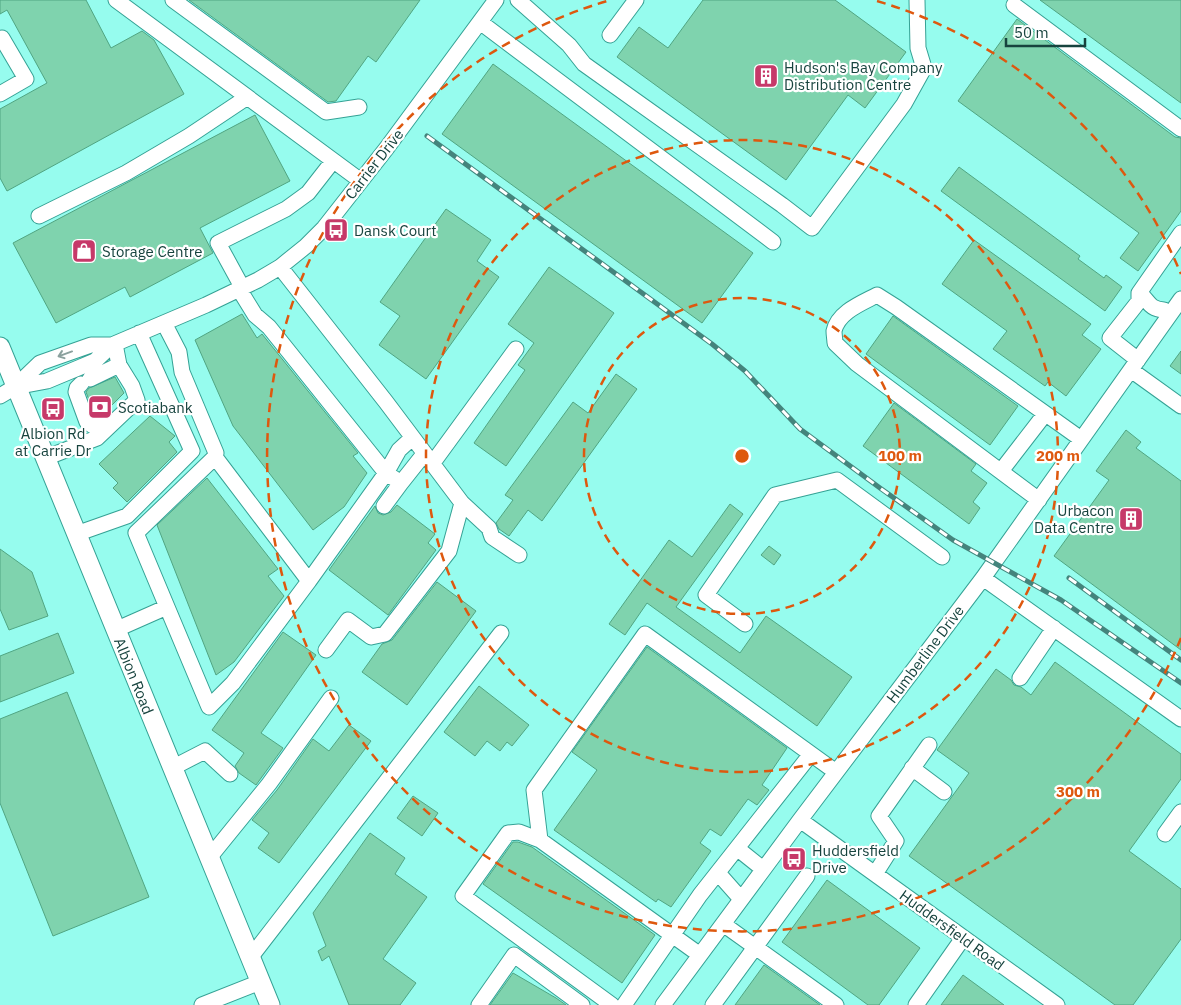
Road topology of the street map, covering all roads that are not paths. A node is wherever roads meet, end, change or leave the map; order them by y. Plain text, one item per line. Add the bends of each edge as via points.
1 (116, 0) edge
2 (173, 0) edge
3 (496, 0) edge
4 (518, 0) edge
5 (636, 0) edge
6 (916, 0) edge
7 (1014, 6) dead end
8 (480, 22) junction
9 (610, 35) dead end
10 (0, 39) edge
11 (0, 94) edge
12 (246, 98) junction
13 (359, 106) dead end
14 (1181, 128) edge
15 (333, 161) junction
16 (361, 181) junction
17 (39, 216) dead end
18 (1181, 233) edge
19 (773, 242) dead end
20 (280, 267) junction
21 (240, 288) junction
22 (1141, 294) junction
23 (1181, 300) edge
24 (1167, 312) junction
25 (164, 322) junction
26 (139, 333) junction
27 (114, 345) junction
28 (0, 347) edge
29 (516, 349) dead end
30 (120, 365) junction
31 (1135, 365) junction
32 (8, 391) edge
33 (1181, 406) edge
34 (1045, 414) junction
35 (114, 422) junction
36 (412, 438) junction
37 (1082, 439) junction
38 (45, 458) junction
39 (215, 458) junction
40 (428, 459) junction
41 (1001, 471) junction
42 (386, 473) junction
43 (401, 483) junction
44 (1039, 500) junction
45 (462, 503) junction
46 (384, 506) dead end
47 (76, 534) junction
48 (519, 555) dead end
49 (942, 557) dead end
50 (983, 578) junction
51 (309, 581) junction
52 (167, 607) junction
53 (745, 624) dead end
54 (1054, 628) junction
55 (115, 630) junction
56 (501, 633) dead end
57 (326, 650) dead end
58 (1020, 678) dead end
59 (331, 698) dead end
60 (1181, 719) edge
61 (929, 746) dead end
62 (812, 754) junction
63 (172, 768) junction
64 (912, 768) junction
65 (836, 772) junction
66 (230, 774) dead end
67 (944, 792) dead end
68 (1181, 812) edge
69 (800, 820) junction
70 (1165, 834) dead end
71 (540, 840) junction
72 (738, 849) junction
73 (209, 858) junction
74 (763, 869) junction
75 (718, 874) junction
76 (875, 874) junction
77 (807, 876) dead end
78 (741, 899) junction
79 (723, 924) junction
80 (672, 935) junction
81 (963, 938) junction
82 (756, 947) junction
83 (700, 955) junction
84 (250, 958) junction
85 (260, 982) junction
86 (202, 1005) edge
87 (270, 1005) edge
88 (479, 1005) edge
89 (582, 1005) edge
90 (612, 1005) edge
91 (624, 1005) edge
92 (663, 1005) edge
93 (713, 1005) edge
94 (836, 1005) edge
95 (916, 1005) edge
96 (1057, 1005) edge

1 - 12 street
2 - 13 street via 326,112
3 - 8 street, Carrier Drive
4 - 6 street via 570,45 584,64 812,228 904,104 924,68 918,48
5 - 9 street
7 - 14 street
8 - 16 street, Carrier Drive
8 - 19 street
10 - 11 street via 26,80
12 - 15 street
12 - 17 street via 126,173
15 - 16 street
15 - 21 street via 308,193 286,209 218,243
16 - 20 street, Carrier Drive via 324,228
18 - 22 street
20 - 21 street, Carrier Drive
20 - 36 street
21 - 25 street, Carrier Drive
21 - 42 street via 255,315 269,327
22 - 24 street via 1157,310
22 - 31 street via 1110,338
23 - 24 street, Humberline Drive
24 - 31 street, Humberline Drive
25 - 26 street, Carrier Drive
25 - 39 street via 179,352 182,372 216,453
26 - 27 street, Carrier Drive
26 - 47 street via 192,451 127,516
27 - 30 street
27 - 32 street, Carrier Drive via 91,345 40,363
28 - 32 main road, Albion Road
29 - 40 street
30 - 35 street via 137,400
30 - 35 street via 76,388 87,422 93,426
31 - 33 street
31 - 37 street, Humberline Drive
32 - 38 main road, Albion Road
34 - 37 street
34 - 41 street
34 - 41 street via 877,295 850,308 841,318 834,330 835,343 857,364
35 - 38 street via 97,438
36 - 40 street
36 - 42 street via 399,450
37 - 44 street, Humberline Drive
38 - 47 main road, Albion Road
39 - 51 street
39 - 52 street via 136,533
40 - 43 street
40 - 45 street
41 - 44 street
42 - 43 street
42 - 51 street
43 - 46 street
44 - 50 street, Humberline Drive
45 - 48 street via 489,528 492,537
45 - 57 street via 449,551 385,634 370,637 348,620
47 - 55 main road, Albion Road
49 - 53 street via 837,480 775,495 706,595
50 - 54 street
50 - 65 street, Humberline Drive
51 - 52 street via 233,683 209,707
52 - 55 street
54 - 58 street
54 - 60 street
55 - 63 main road, Albion Road
56 - 84 street
59 - 73 street via 269,784
61 - 64 street
62 - 65 street
62 - 71 street via 645,634 534,790
62 - 72 street
63 - 66 street via 205,751
63 - 73 main road, Albion Road
64 - 67 street
64 - 76 street via 879,816 896,841
65 - 69 street, Humberline Drive
68 - 70 street
69 - 74 street, Humberline Drive
69 - 76 street, Huddersfield Road
71 - 80 street
71 - 90 street via 518,832 508,833 463,896
72 - 74 street
72 - 75 street
73 - 84 main road, Albion Road
74 - 78 street, Humberline Drive
75 - 78 street
75 - 80 street
76 - 81 street, Huddersfield Road
77 - 82 street
78 - 79 street, Humberline Drive
79 - 82 street
79 - 83 street, Humberline Drive
80 - 83 street
80 - 91 street
81 - 95 street
81 - 96 street, Huddersfield Road
82 - 93 street
82 - 94 street
83 - 92 street, Humberline Drive
84 - 85 main road, Albion Road
85 - 86 street
85 - 87 main road, Albion Road
88 - 89 street via 514,955

